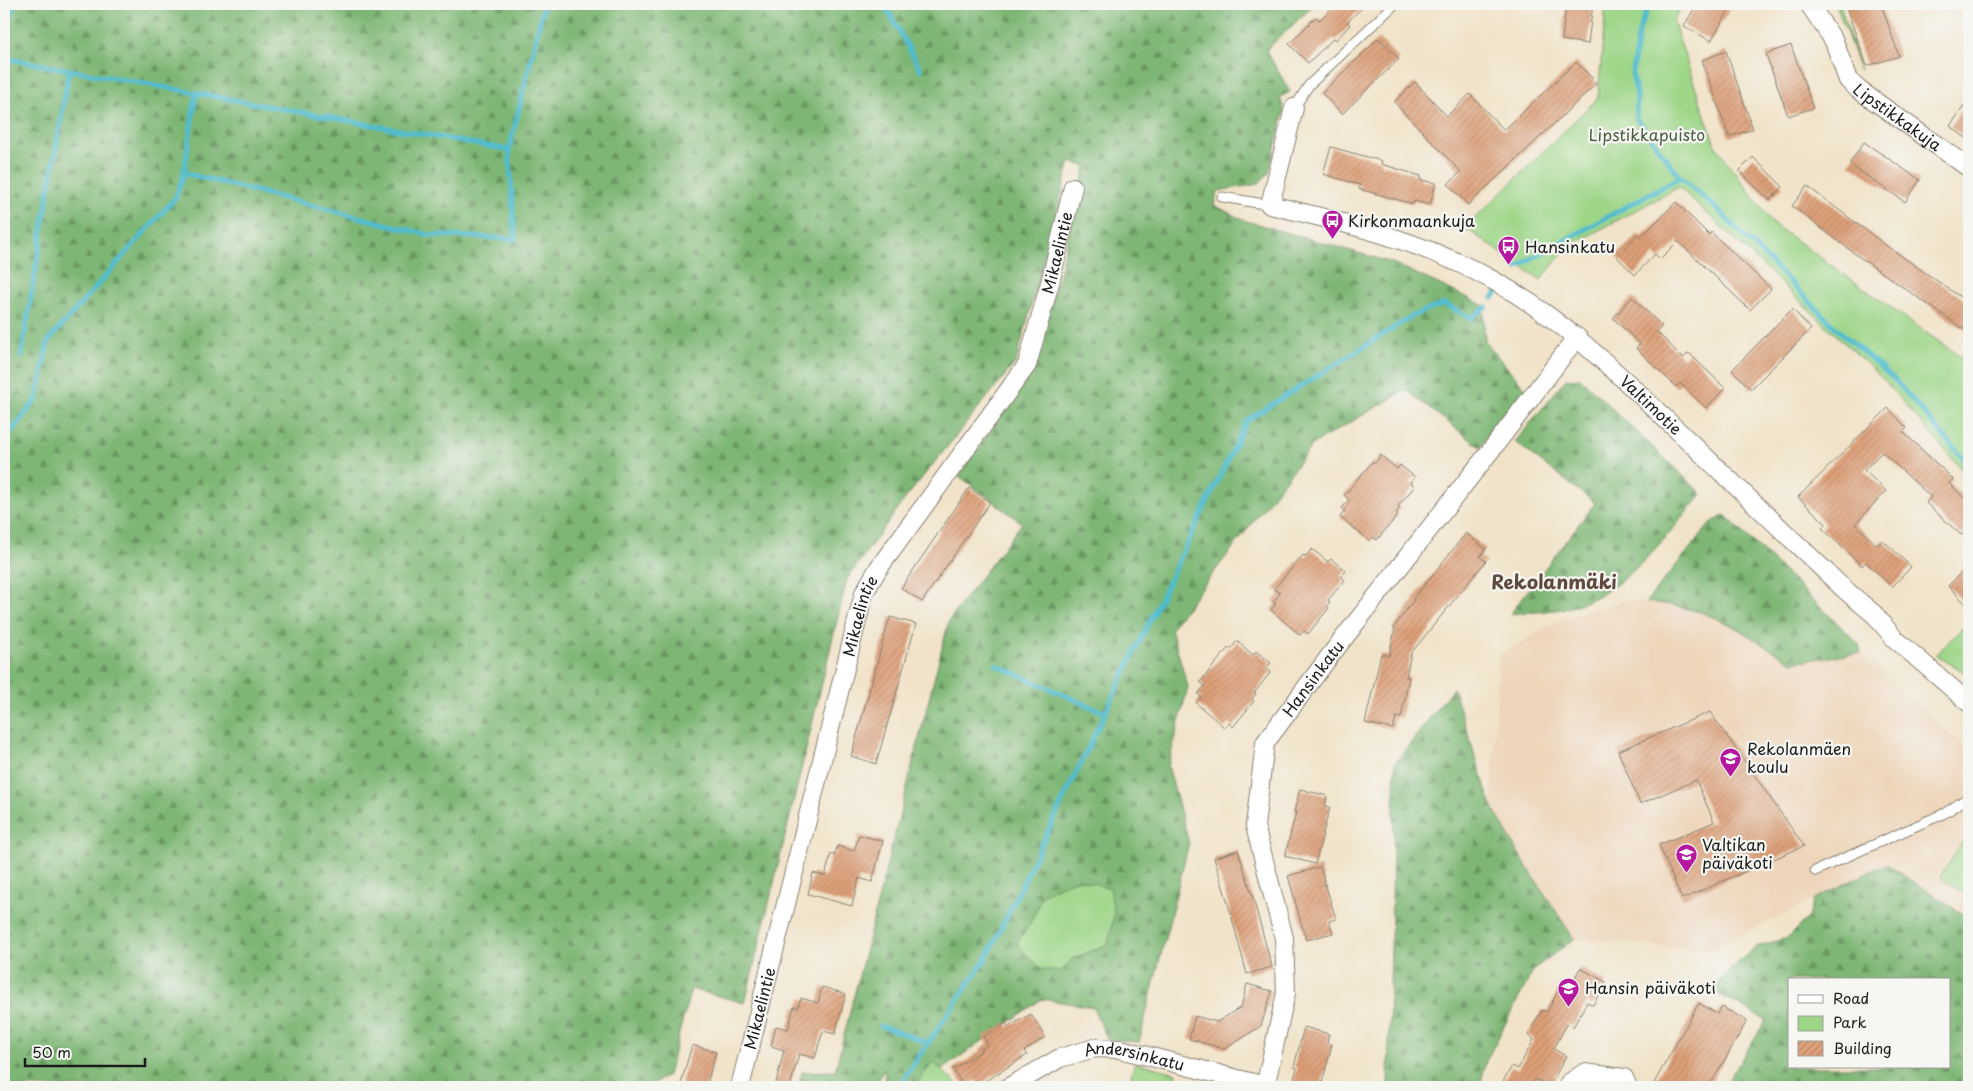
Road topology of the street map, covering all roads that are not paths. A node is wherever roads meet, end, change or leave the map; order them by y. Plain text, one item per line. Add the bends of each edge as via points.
1 (1395, 4) edge
2 (1809, 4) edge
3 (1294, 108) joint
4 (1969, 168) edge
5 (1072, 187) dead end
6 (1222, 196) dead end
7 (1270, 205) junction
8 (1577, 337) junction
9 (1969, 702) edge
10 (1969, 797) edge
11 (1815, 871) dead end
12 (1265, 1086) edge
13 (740, 1087) edge
14 (1009, 1087) edge
15 (1570, 1087) edge
16 (1628, 1087) edge

1 - 3 lane via 1309,85
2 - 4 street, Lipstikkakuja via 1834,41 1848,80
3 - 7 street
5 - 13 street, Mikaelintie via 1026,365 864,593
6 - 7 lane
7 - 8 street, Valtimotie via 1364,228 1432,251 1494,281
8 - 9 street, Valtimotie via 1875,615 1894,638
8 - 12 street, Hansinkatu via 1265,743 1255,826 1284,938 1286,993
10 - 11 lane via 1945,813
12 - 14 street, Andersinkatu via 1120,1048 1095,1048 1060,1058
15 - 16 street via 1569,1083 1584,1072 1624,1078

